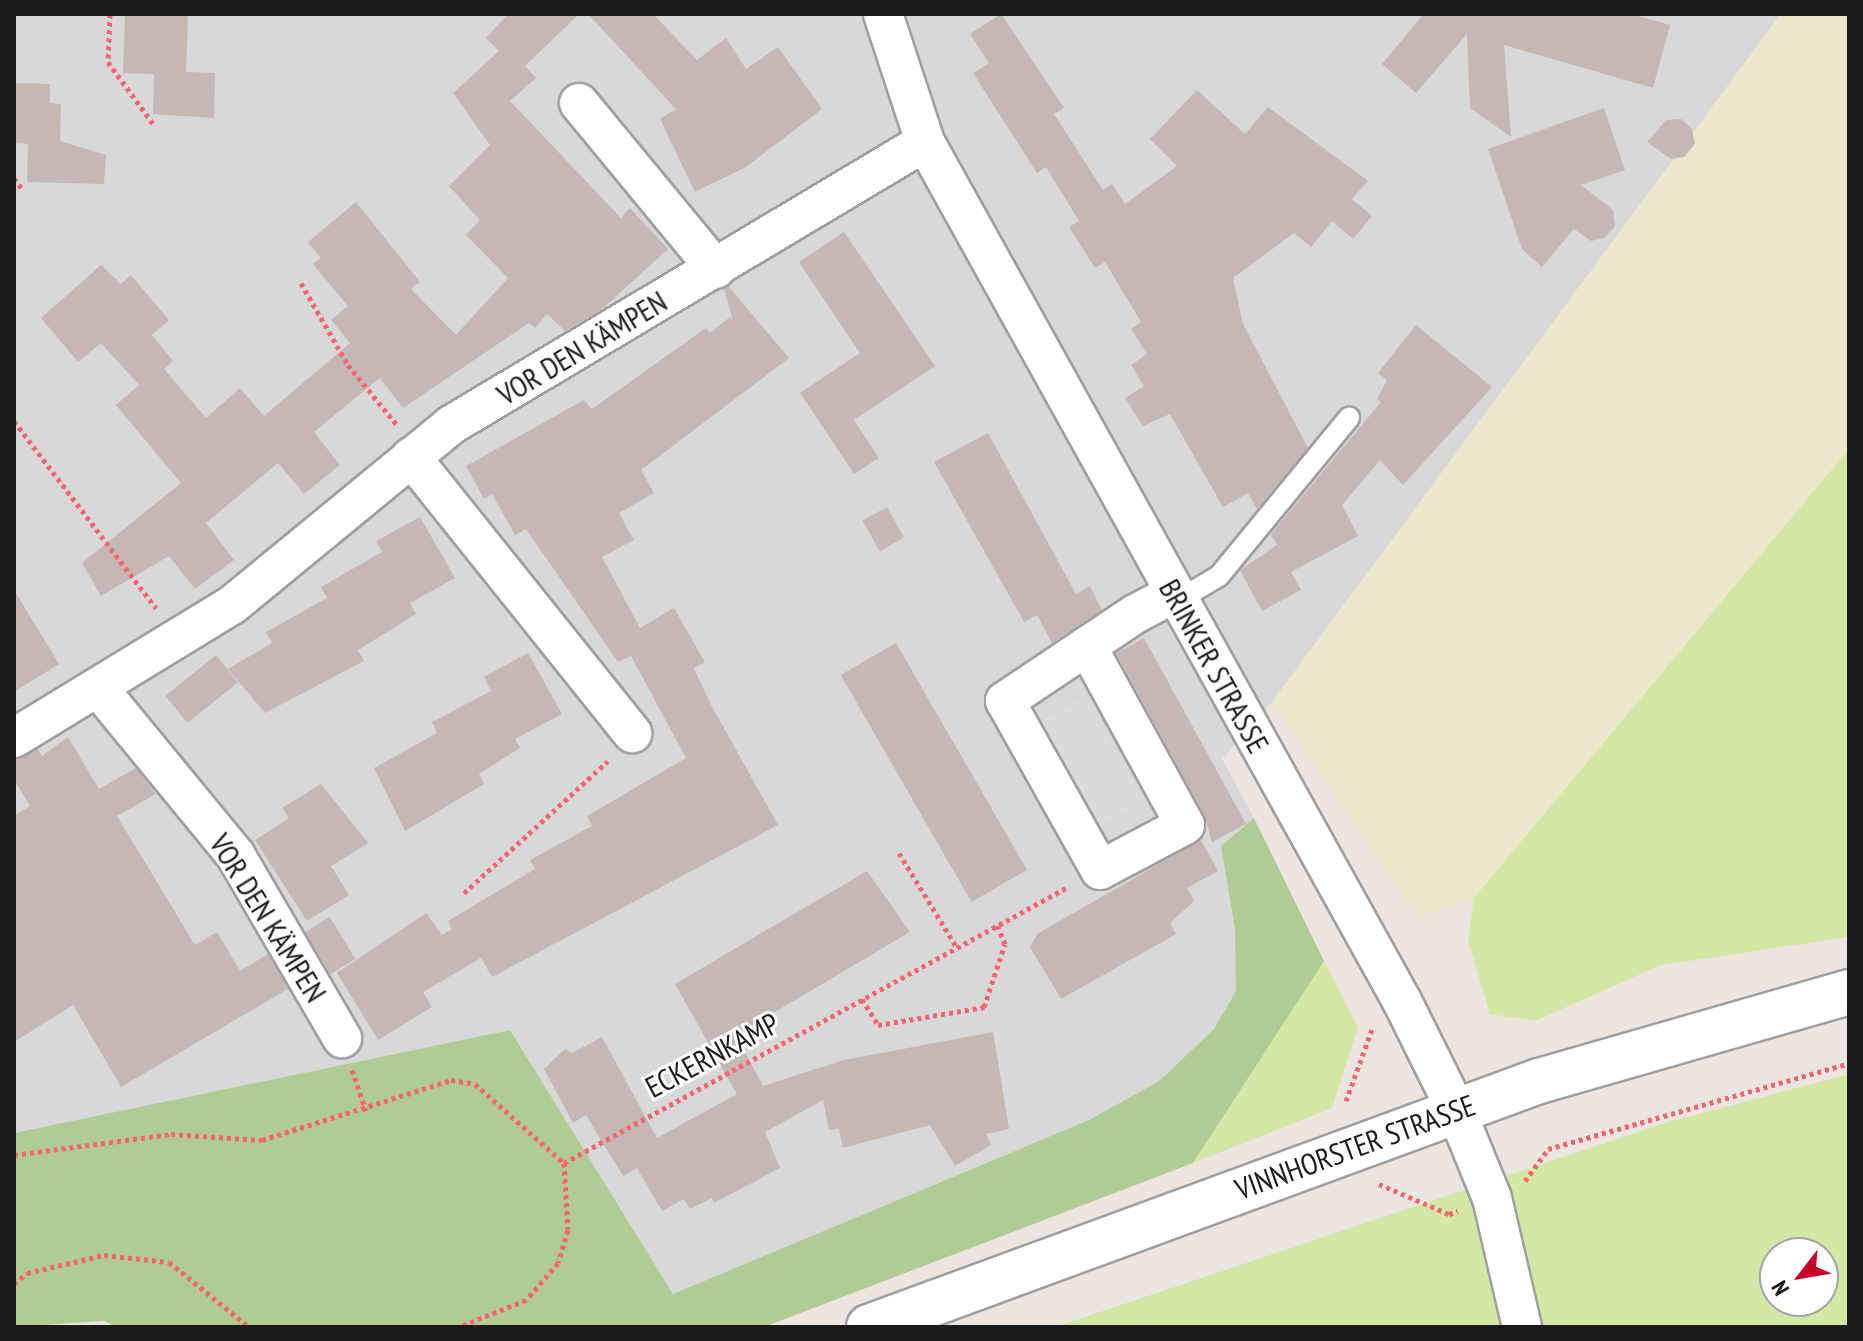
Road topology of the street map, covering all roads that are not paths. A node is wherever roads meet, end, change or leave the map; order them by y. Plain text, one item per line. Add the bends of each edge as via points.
1 (883, 14) edge
2 (579, 103) dead end
3 (925, 142) junction
4 (716, 269) junction
5 (1349, 418) dead end
6 (415, 453) junction
7 (1175, 598) junction
8 (1087, 646) junction
9 (99, 689) junction
10 (632, 733) road end
11 (14, 738) edge
12 (1849, 992) edge
13 (342, 1038) dead end
14 (1456, 1110) junction
15 (869, 1327) edge
16 (1522, 1327) edge

1 - 3 street, BRINKER STRASSE
2 - 4 street
3 - 4 street, VOR DEN KÄMPEN
3 - 7 street, BRINKER STRASSE
4 - 6 street, VOR DEN KÄMPEN via 451,425
5 - 7 lane via 1219,576
6 - 9 street, VOR DEN KÄMPEN via 232,605
6 - 10 street
7 - 8 street
7 - 14 street, BRINKER STRASSE via 1402,1001
8 - 8 street via 1005,701 1100,870 1185,825
9 - 11 street, VOR DEN KÄMPEN
9 - 13 street, VOR DEN KÄMPEN via 236,856
12 - 14 street, VINNHORSTER STRASSE
14 - 15 street, VINNHORSTER STRASSE
14 - 16 street, BRINKER STRASSE via 1492,1198 1515,1276

